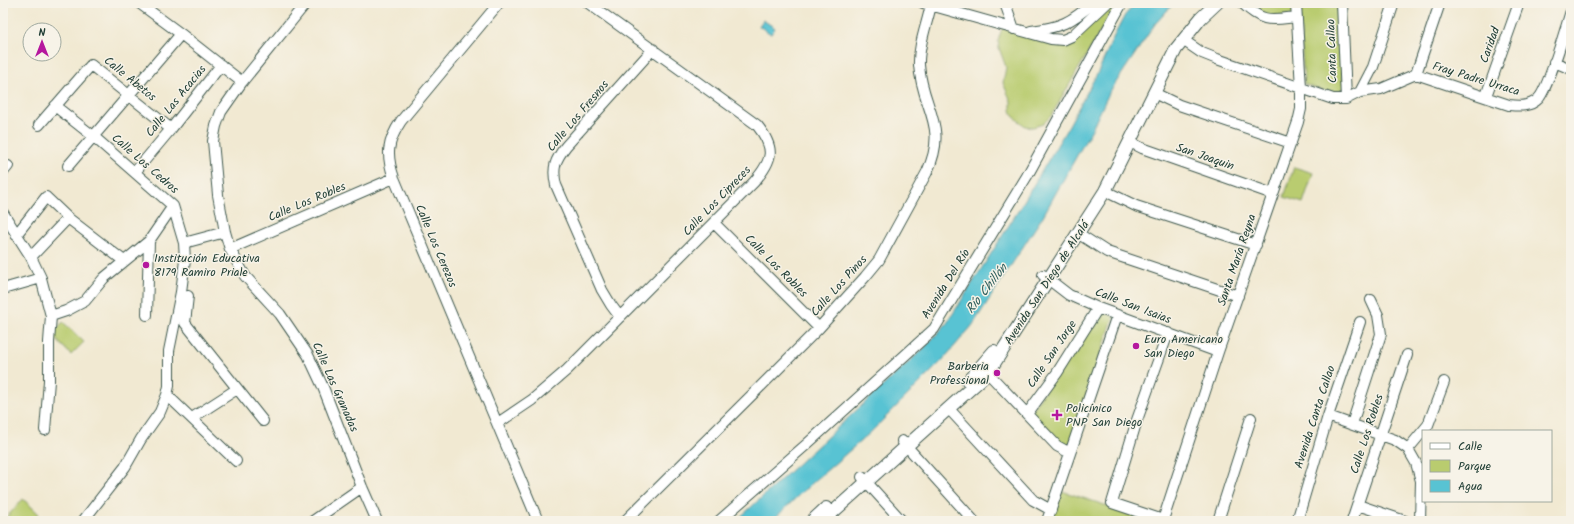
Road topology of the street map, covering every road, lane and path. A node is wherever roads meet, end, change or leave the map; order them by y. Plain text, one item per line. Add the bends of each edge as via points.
1 (139, 3) edge
2 (306, 3) edge
3 (499, 3) edge
4 (588, 3) edge
5 (1005, 3) edge
6 (1093, 3) edge
7 (1107, 3) edge
8 (1122, 3) edge
9 (1206, 3) edge
10 (1217, 3) edge
11 (1242, 3) edge
12 (1296, 3) edge
13 (1342, 3) edge
14 (1394, 3) edge
15 (1440, 3) edge
16 (1519, 3) edge
17 (927, 4) edge
18 (1571, 11) edge
19 (1296, 17) junction
20 (1014, 29) junction
21 (1027, 32) junction
22 (181, 34) junction
23 (1183, 40) junction
24 (653, 49) junction
25 (1554, 62) junction
26 (221, 65) junction
27 (1571, 69) edge
28 (1416, 74) junction
29 (242, 82) junction
30 (1301, 88) junction
31 (1360, 92) junction
32 (1154, 93) junction
33 (129, 95) junction
34 (1486, 96) junction
35 (1346, 99) junction
36 (55, 106) junction
37 (39, 125) dead end
38 (171, 129) junction
39 (93, 136) junction
40 (1130, 142) junction
41 (1291, 143) junction
42 (68, 166) dead end
43 (135, 172) junction
44 (394, 178) junction
45 (1105, 192) junction
46 (1273, 194) junction
47 (173, 206) junction
48 (3, 213) edge
49 (68, 218) junction
50 (714, 223) junction
51 (225, 232) junction
52 (1079, 234) junction
53 (16, 235) junction
54 (149, 242) junction
55 (184, 243) junction
56 (1256, 245) junction
57 (230, 249) junction
58 (31, 257) junction
59 (124, 261) junction
60 (41, 278) junction
61 (1046, 278) junction
62 (3, 289) edge
63 (188, 296) dead end
64 (1238, 296) junction
65 (1371, 300) dead end
66 (1098, 308) junction
67 (147, 315) dead end
68 (1117, 315) junction
69 (51, 316) junction
70 (620, 317) junction
71 (1360, 322) dead end
72 (819, 328) junction
73 (1168, 333) junction
74 (1218, 352) junction
75 (1407, 355) dead end
76 (988, 373) junction
77 (1444, 382) dead end
78 (237, 389) junction
79 (167, 395) junction
80 (949, 409) junction
81 (1026, 414) junction
82 (1328, 416) junction
83 (192, 418) junction
84 (1251, 418) dead end
85 (263, 421) dead end
86 (498, 423) junction
87 (1352, 424) junction
88 (45, 430) dead end
89 (1424, 430) edge
90 (1422, 432) edge
91 (1380, 435) junction
92 (904, 444) junction
93 (1408, 449) junction
94 (1070, 453) junction
95 (236, 461) dead end
96 (865, 479) junction
97 (362, 487) junction
98 (1358, 504) junction
99 (1051, 510) junction
100 (825, 520) edge
101 (83, 521) edge
102 (313, 521) edge
103 (377, 521) edge
104 (538, 521) edge
105 (625, 521) edge
106 (719, 521) edge
107 (812, 521) edge
108 (902, 521) edge
109 (974, 521) edge
110 (1047, 521) edge
111 (1218, 521) edge
112 (1297, 521) edge
113 (1352, 521) edge
114 (1405, 521) edge
115 (1420, 521) edge

1 - 22 street
2 - 29 street, Calle Las Granadas
3 - 44 street, Calle Los Cerezos via 400,121 392,135 389,151
4 - 24 street, Calle Los Cipreces
5 - 20 street
6 - 21 street via 1064,24 1051,29
7 - 21 street via 1072,36 1063,40
8 - 106 street, Avenida Del Río via 1027,176 934,329
9 - 61 main road, Avenida San Diego de Alcalá via 1172,42 1085,213
10 - 23 main road, Avenida San Diego de Alcalá
11 - 19 street via 1260,17
12 - 19 street, Santa María Reyna
13 - 35 street, Canta Callao
14 - 31 street via 1373,67
15 - 28 street
16 - 34 street, Caridad
17 - 20 street
17 - 72 street, Calle Los Pinos via 919,65 936,134 933,160 879,260
18 - 25 street, Fray Padre Urraca
19 - 30 street, Santa María Reyna
20 - 21 street
22 - 26 street
22 - 33 street
23 - 30 street via 1202,53
23 - 32 main road, Avenida San Diego de Alcalá
24 - 50 street, Calle Los Cipreces via 757,125 766,136 770,147 769,160 764,170
24 - 70 street, Calle Los Fresnos via 566,146 554,164 556,185 602,290
25 - 27 street
25 - 34 street, Fray Padre Urraca via 1539,98 1531,104 1509,105
26 - 29 street
26 - 38 street, Calle Las Acacias
28 - 31 street, Fray Padre Urraca via 1381,89
28 - 34 street, Fray Padre Urraca
29 - 51 street, Calle Las Granadas via 221,112 213,141 218,195
30 - 35 street via 1333,100
30 - 41 street, Santa María Reyna via 1301,109
31 - 35 street, Fray Padre Urraca
32 - 40 main road, Avenida San Diego de Alcalá
32 - 41 street via 1179,105
33 - 36 street, Calle Abetos via 92,65
33 - 38 street, Calle Abetos
33 - 39 street
36 - 37 street
36 - 39 street, Calle Los Cedros
38 - 43 street, Calle Las Acacias
39 - 42 street
39 - 43 street, Calle Los Cedros
40 - 45 main road, Avenida San Diego de Alcalá
40 - 46 street, San Joaquin
41 - 46 street, Santa María Reyna
43 - 47 street, Calle Los Cedros
44 - 57 street, Calle Los Robles
44 - 86 street, Calle Los Cerezos
45 - 52 main road, Avenida San Diego de Alcalá
45 - 56 street via 1136,206
46 - 56 street, Santa María Reyna
47 - 54 street
47 - 55 street, Calle Los Cedros
48 - 53 street
49 - 53 street via 46,197
49 - 58 street
49 - 59 street
50 - 70 street, Calle Los Cipreces
50 - 72 street, Calle Los Robles
51 - 55 street
51 - 57 street, Calle Las Granadas
52 - 61 main road, Avenida San Diego de Alcalá
52 - 64 street via 1107,252
53 - 58 street
54 - 59 street
54 - 67 street
55 - 79 street, Calle Los Cedros via 182,292 169,351
56 - 64 street, Santa María Reyna
57 - 97 street, Calle Las Granadas via 245,276 280,314 308,355 326,393
58 - 60 street
59 - 69 street via 104,278 85,300
60 - 62 street
60 - 69 street
61 - 66 street, Calle San Isaias via 1069,295
61 - 76 main road, Avenida San Diego de Alcalá
61 - 92 main road, Avenida San Diego de Alcalá via 986,362
63 - 78 street via 185,323
64 - 74 street, Santa María Reyna
65 - 87 street via 1378,315 1381,334
66 - 68 street, Calle San Isaias
66 - 81 street, Calle San Jorge
68 - 73 street, Calle San Isaias
68 - 94 street
69 - 88 street
70 - 86 street, Calle Los Cipreces via 567,370 532,400
71 - 82 street, Avenida Canta Callao
72 - 105 street, Calle Los Pinos
73 - 74 street, Calle San Isaias
73 - 74 street, Santa María Reyna via 1137,420 1112,503 1163,520
75 - 91 street, Calle Los Robles
76 - 80 main road, Avenida San Diego de Alcalá
76 - 81 street
77 - 89 street
78 - 83 street
78 - 85 street
79 - 83 street
79 - 101 street, Calle Los Cedros via 160,412 125,467
80 - 92 main road, Avenida San Diego de Alcalá
80 - 99 street via 1033,500
81 - 94 street via 1057,446
82 - 87 street
82 - 112 street, Avenida Canta Callao
83 - 95 street
84 - 111 street
86 - 104 street, Calle Los Cerezos
87 - 91 street
90 - 93 street
91 - 93 street via 1395,440
91 - 98 street, Calle Los Robles
92 - 96 main road, Avenida San Diego de Alcalá
92 - 109 street
93 - 115 street via 1416,463 1421,481
94 - 99 street
96 - 100 main road, Avenida San Diego de Alcalá
96 - 107 main road, Avenida San Diego de Alcalá
96 - 108 street
97 - 102 street
97 - 103 street, Calle Las Granadas
98 - 113 street, Calle Los Robles
98 - 114 street
99 - 110 street

